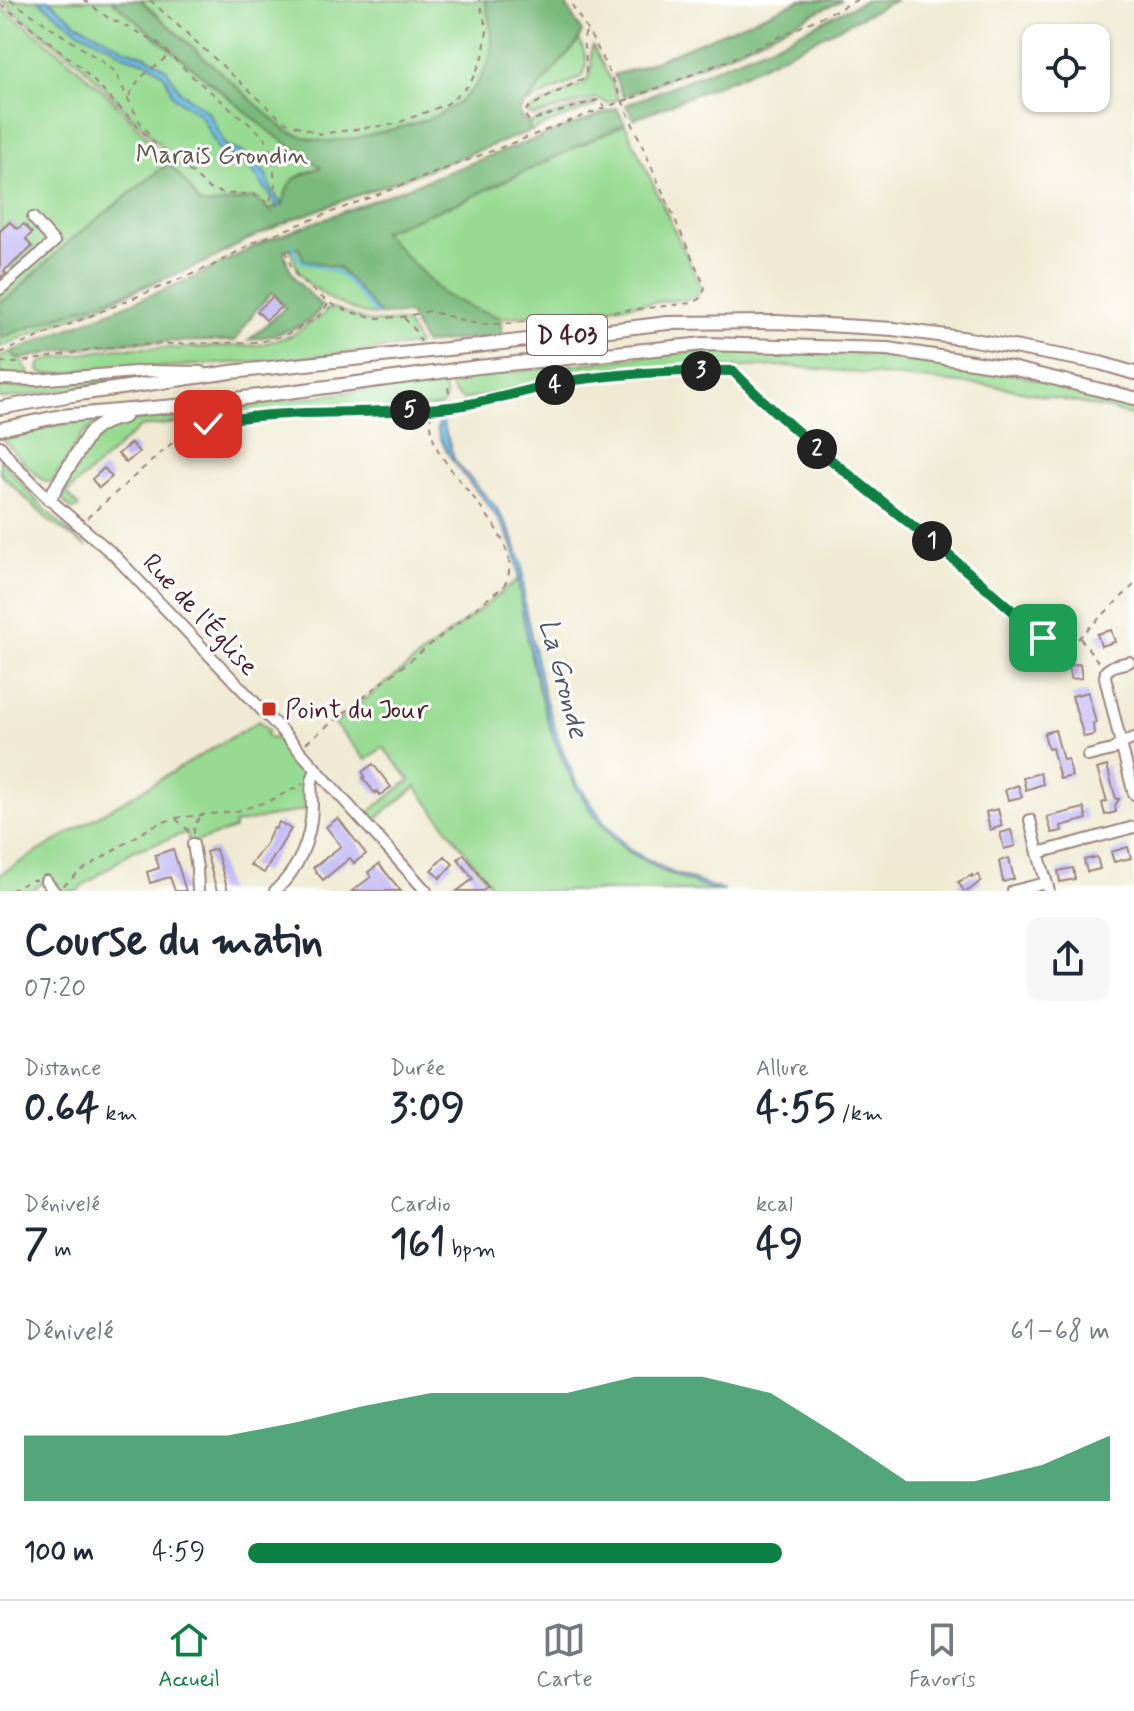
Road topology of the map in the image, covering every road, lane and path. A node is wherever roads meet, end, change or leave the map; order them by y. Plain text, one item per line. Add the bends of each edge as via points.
1 (10, 0) edge
2 (84, 0) edge
3 (150, 0) edge
4 (479, 0) edge
5 (569, 0) edge
6 (857, 0) edge
7 (0, 4) edge
8 (587, 31) junction
9 (171, 55) junction
10 (128, 97) junction
11 (606, 107) junction
12 (155, 143) junction
13 (269, 202) junction
14 (273, 211) dead end
15 (33, 218) dead end
16 (286, 250) dead end
17 (0, 289) edge
18 (329, 303) junction
19 (403, 317) junction
20 (422, 343) dead end
21 (0, 353) edge
22 (0, 362) edge
23 (231, 372) junction
24 (1134, 373) edge
25 (0, 379) edge
26 (448, 387) dead end
27 (1134, 398) edge
28 (198, 404) junction
29 (452, 407) junction
30 (0, 408) edge
31 (430, 408) junction
32 (0, 429) edge
33 (0, 446) edge
34 (49, 499) junction
35 (78, 525) junction
36 (1134, 585) edge
37 (1080, 638) junction
38 (1129, 662) dead end
39 (1106, 671) junction
40 (1134, 738) edge
41 (1121, 744) junction
42 (302, 745) dead end
43 (1088, 756) dead end
44 (313, 775) junction
45 (1134, 794) edge
46 (201, 815) junction
47 (175, 818) junction
48 (1030, 820) dead end
49 (1134, 827) edge
50 (193, 844) junction
51 (1038, 853) junction
52 (46, 881) joint
53 (1047, 887) edge
54 (10, 891) edge
55 (56, 891) edge
56 (198, 891) edge
57 (275, 891) edge
58 (426, 891) edge
59 (1013, 891) edge

1 - 10 path via 115,72
2 - 9 path
3 - 4 path via 283,121 320,134 395,124 447,104 470,84 483,57 487,30
5 - 8 path
6 - 11 path, bridge via 732,59
7 - 12 path via 78,65
8 - 11 path via 582,40 588,68 584,78 524,113 533,120 597,100
8 - 19 path via 705,287 703,296 692,303 504,324 477,324 429,311
9 - 10 path via 140,78
9 - 13 path via 265,137 275,185
10 - 12 path
11 - 21 path via 256,241 214,265
12 - 13 path via 209,189 253,194
13 - 14 path
15 - 17 street via 54,242 12,271
16 - 18 path via 300,280
18 - 19 path via 364,317
18 - 22 path via 296,330 260,342 130,345
19 - 20 path
23 - 24 main road, D 403 via 668,323 777,322 969,339
23 - 25 street
23 - 30 main road, D 403
26 - 29 path
27 - 28 main road, D 403 via 1011,368 888,349 704,344
28 - 32 main road, D 403 via 61,416
28 - 34 main road via 112,419 95,428
29 - 31 path
29 - 37 path via 573,381 733,371 796,431 1062,654
31 - 35 path via 278,414 208,424 181,435
31 - 42 path via 437,448 497,529 509,578
33 - 34 street, Rue de l'Église
34 - 35 street, Rue de l'Église
35 - 44 street, Rue de l'Église via 114,555 280,729
36 - 37 path
37 - 39 path
38 - 39 street
39 - 41 street
40 - 41 street
41 - 43 street
41 - 45 street
44 - 46 path via 269,801
44 - 57 street via 309,836
44 - 58 street, Rue de l'Église
46 - 47 path
46 - 50 path
47 - 50 path
47 - 55 path via 153,826
48 - 51 street
49 - 51 street
50 - 56 street
51 - 53 street
52 - 54 path via 31,880
52 - 55 street
53 - 59 street

